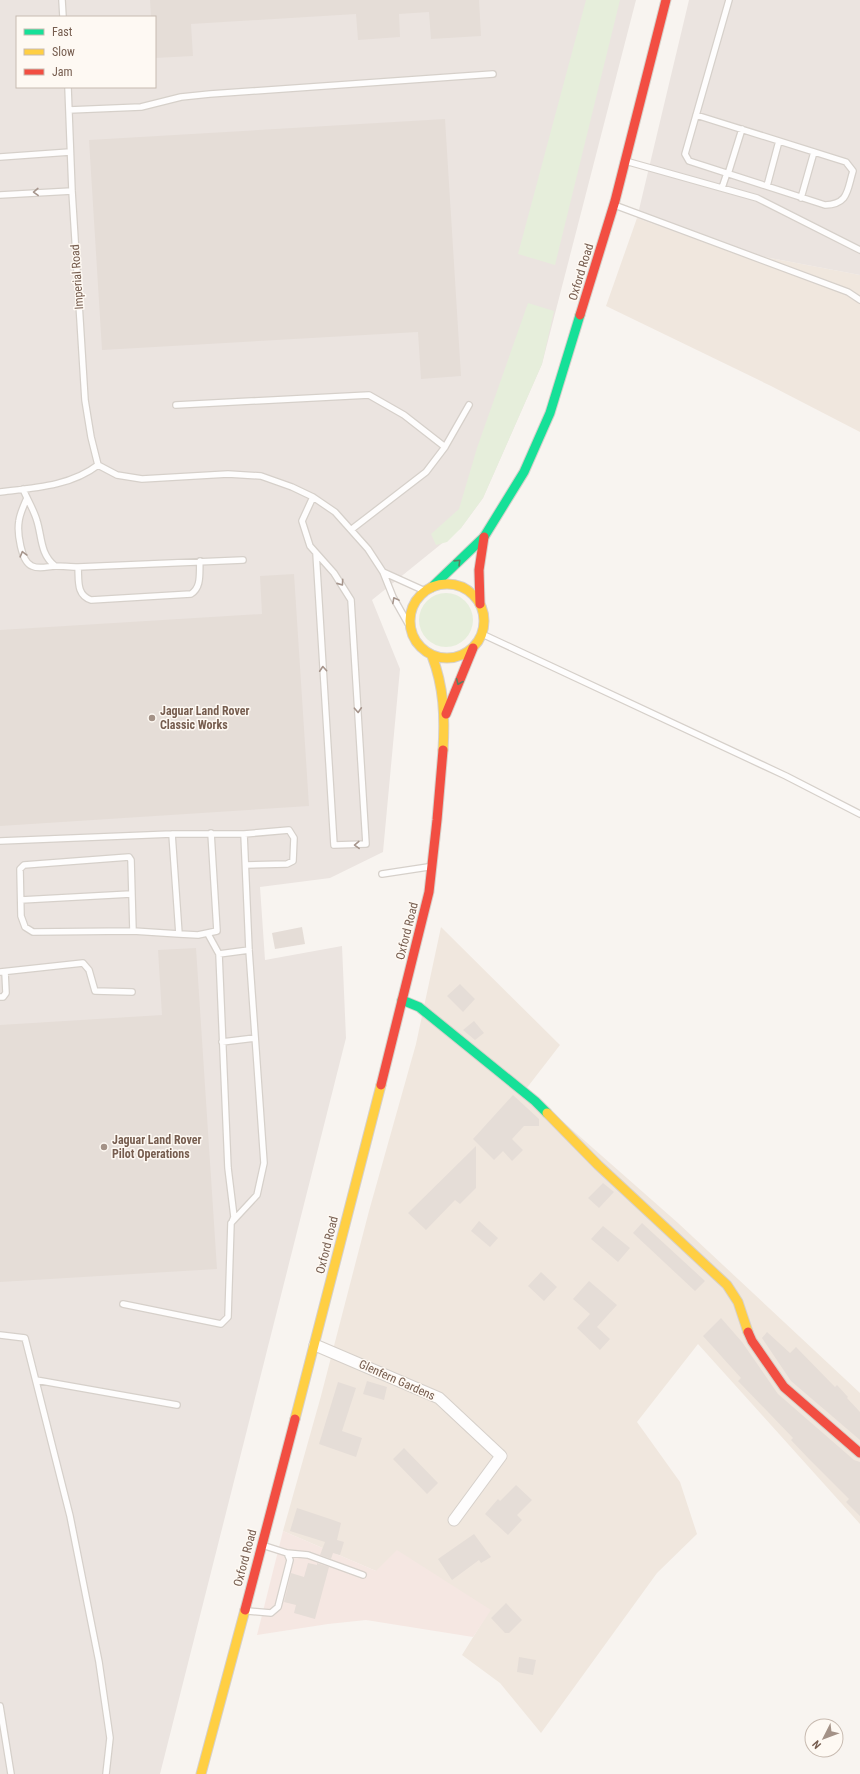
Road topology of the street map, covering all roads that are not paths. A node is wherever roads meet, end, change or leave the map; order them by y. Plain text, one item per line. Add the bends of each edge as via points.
1 (62, 0) edge
2 (666, 0) edge
3 (729, 0) edge
4 (63, 16) edge
5 (493, 74) dead end
6 (68, 88) edge
7 (69, 110) junction
8 (696, 115) junction
9 (742, 129) junction
10 (779, 141) junction
11 (70, 152) junction
12 (814, 152) junction
13 (0, 157) edge
14 (625, 161) junction
15 (728, 174) junction
16 (767, 186) junction
17 (722, 188) junction
18 (72, 191) junction
19 (0, 195) edge
20 (801, 198) junction
21 (613, 205) junction
22 (860, 250) edge
23 (860, 300) edge
24 (176, 405) dead end
25 (469, 405) dead end
26 (445, 447) junction
27 (98, 465) junction
28 (23, 489) junction
29 (0, 492) edge
30 (312, 497) junction
31 (27, 498) junction
32 (352, 529) junction
33 (484, 537) junction
34 (316, 553) junction
35 (243, 560) dead end
36 (200, 562) junction
37 (55, 566) junction
38 (78, 567) junction
39 (383, 572) junction
40 (429, 589) junction
41 (480, 604) junction
42 (410, 627) junction
43 (482, 634) junction
44 (473, 648) junction
45 (432, 656) junction
46 (445, 716) junction
47 (860, 814) edge
48 (211, 832) junction
49 (172, 834) junction
50 (244, 834) junction
51 (0, 841) edge
52 (246, 865) junction
53 (433, 867) junction
54 (382, 874) dead end
55 (131, 894) junction
56 (21, 900) junction
57 (133, 931) junction
58 (179, 934) junction
59 (208, 934) junction
60 (249, 950) junction
61 (219, 954) junction
62 (3, 972) edge
63 (132, 992) dead end
64 (0, 997) edge
65 (402, 1000) junction
66 (255, 1038) junction
67 (222, 1042) junction
68 (232, 1223) junction
69 (123, 1304) dead end
70 (0, 1335) edge
71 (315, 1345) junction
72 (36, 1380) junction
73 (177, 1405) dead end
74 (860, 1453) edge
75 (454, 1520) dead end
76 (261, 1546) junction
77 (287, 1553) junction
78 (363, 1575) dead end
79 (244, 1611) junction
80 (0, 1706) edge
81 (11, 1774) edge
82 (106, 1774) edge
83 (201, 1774) edge

1 - 4 lane
2 - 14 main road, Oxford Road
3 - 8 lane
5 - 7 lane via 210,94 181,97 141,107
6 - 7 lane, Imperial Road
7 - 11 lane, Imperial Road
8 - 9 lane
8 - 15 lane via 686,157 690,161
9 - 10 lane
9 - 15 lane
10 - 12 lane
10 - 16 lane
11 - 13 lane
11 - 18 lane, Imperial Road
12 - 20 lane
12 - 20 lane via 846,162 850,167 852,171 846,195 837,204 825,205
14 - 17 lane
14 - 21 main road, Oxford Road
15 - 16 lane
15 - 17 lane
16 - 20 lane
17 - 22 lane via 757,198
18 -> 19 lane
18 - 27 lane, Imperial Road via 85,400
21 - 23 lane via 848,292
21 - 33 main road, Oxford Road via 550,413 524,472
24 - 26 lane via 369,395 404,415
25 - 26 lane
26 - 32 lane via 426,472
27 - 28 lane via 76,478
27 - 30 lane via 117,475 142,479 228,474 261,476
28 - 29 lane
28 - 31 lane
30 - 32 lane via 335,512
30 - 34 lane via 302,522 310,546
31 - 37 lane via 37,520 46,556
37 -> 31 lane via 31,566 23,555 19,522
32 - 39 lane
40 -> 33 main road, Oxford Road
33 - 41 main road, Oxford Road via 478,577
34 -> 34 lane via 334,573 351,600 366,844 334,845
35 - 36 lane
36 - 38 lane
36 - 38 lane via 199,585 191,594 91,600 82,595 79,588
37 - 38 lane
39 - 40 lane
42 -> 39 lane via 392,597
40 - 41 main road via 440,584 456,585 470,592
40 - 42 main road via 419,596 411,610
41 - 43 main road via 484,619
42 - 45 main road via 420,647
43 - 44 main road
43 - 47 lane via 786,776
44 - 45 main road via 468,653 454,658
44 -> 46 main road, Oxford Road
45 - 46 main road, Oxford Road via 442,686
46 - 53 main road, Oxford Road
48 - 49 lane
48 - 50 lane
48 - 59 lane via 217,931
49 - 51 lane
49 - 58 lane
50 - 52 lane
50 - 52 lane via 289,830 294,838 293,861 288,864
52 - 60 lane
53 - 54 lane
53 - 65 main road, Oxford Road
55 - 56 lane
55 - 56 lane via 129,858 24,865 20,869
55 - 57 lane
56 - 57 lane via 21,916 25,927 32,932
57 - 58 lane
58 - 59 lane
59 - 61 lane
60 - 61 lane
60 - 66 lane
61 - 67 lane
62 - 63 lane via 83,963 89,970 95,991
62 - 64 lane via 6,993
65 - 71 main road, Oxford Road
65 - 74 main road via 419,1007 535,1101 598,1165 727,1285 738,1302 752,1341 784,1387
66 - 67 lane
66 - 68 lane via 264,1163 257,1195
67 - 68 lane via 228,1168 234,1217
68 - 69 lane via 228,1317 221,1324
70 - 72 lane via 25,1338
71 - 75 street, Glenfern Gardens via 439,1398 501,1456
71 - 76 main road, Oxford Road
72 - 73 lane
72 - 82 lane via 70,1516 99,1662 110,1738
76 - 77 lane
76 - 79 main road, Oxford Road
77 - 78 lane via 308,1555
77 - 79 lane via 290,1560 278,1607 271,1613
79 - 83 main road, Oxford Road
80 - 81 lane

